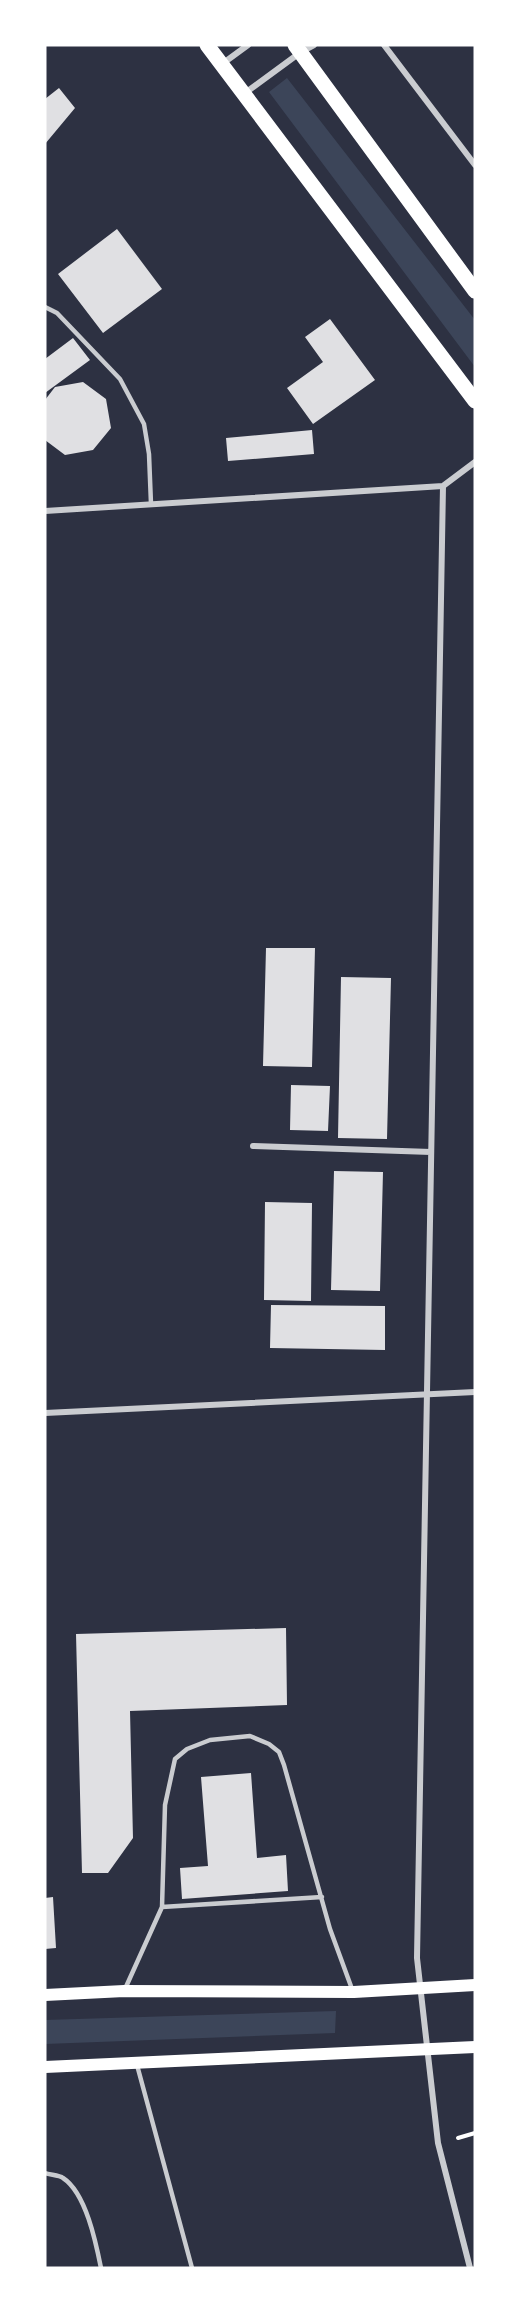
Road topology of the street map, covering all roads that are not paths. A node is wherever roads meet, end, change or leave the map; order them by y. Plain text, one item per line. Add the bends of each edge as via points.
1 (207, 45) edge
2 (248, 45) edge
3 (384, 45) edge
4 (303, 47) edge
5 (222, 65) junction
6 (245, 94) junction
7 (475, 165) edge
8 (475, 291) edge
9 (45, 307) edge
10 (475, 401) edge
11 (475, 462) edge
12 (443, 486) junction
13 (152, 504) junction
14 (45, 511) edge
15 (253, 1146) dead end
16 (431, 1152) junction
17 (475, 1392) edge
18 (428, 1396) junction
19 (45, 1413) edge
20 (322, 1896) junction
21 (162, 1907) junction
22 (475, 1985) edge
23 (421, 1987) junction
24 (124, 1991) junction
25 (354, 1992) junction
26 (45, 1995) edge
27 (475, 2047) edge
28 (428, 2049) junction
29 (136, 2062) junction
30 (45, 2067) edge
31 (45, 2173) edge
32 (101, 2268) edge
33 (192, 2268) edge
34 (470, 2268) edge

1 - 5 main road
2 - 5 street
3 - 7 street
4 - 6 street
4 - 8 main road
5 - 6 main road
6 - 10 main road
9 - 13 lane via 57,313 125,388 144,424
11 - 12 street
12 - 13 street
12 - 16 street
13 - 14 street
15 - 16 street
16 - 18 street
17 - 18 street
18 - 19 street
18 - 23 street via 417,1952
20 - 21 lane
20 - 21 lane via 279,1752 250,1736 210,1740 187,1749 175,1759 165,1805
20 - 25 lane
21 - 24 lane
22 - 23 main road
23 - 25 main road
23 - 28 street
24 - 25 main road
24 - 26 main road
27 - 28 main road
28 - 29 main road
28 - 34 street via 438,2143
29 - 30 main road
29 - 33 lane
31 - 32 lane via 63,2178 78,2196 92,2227

